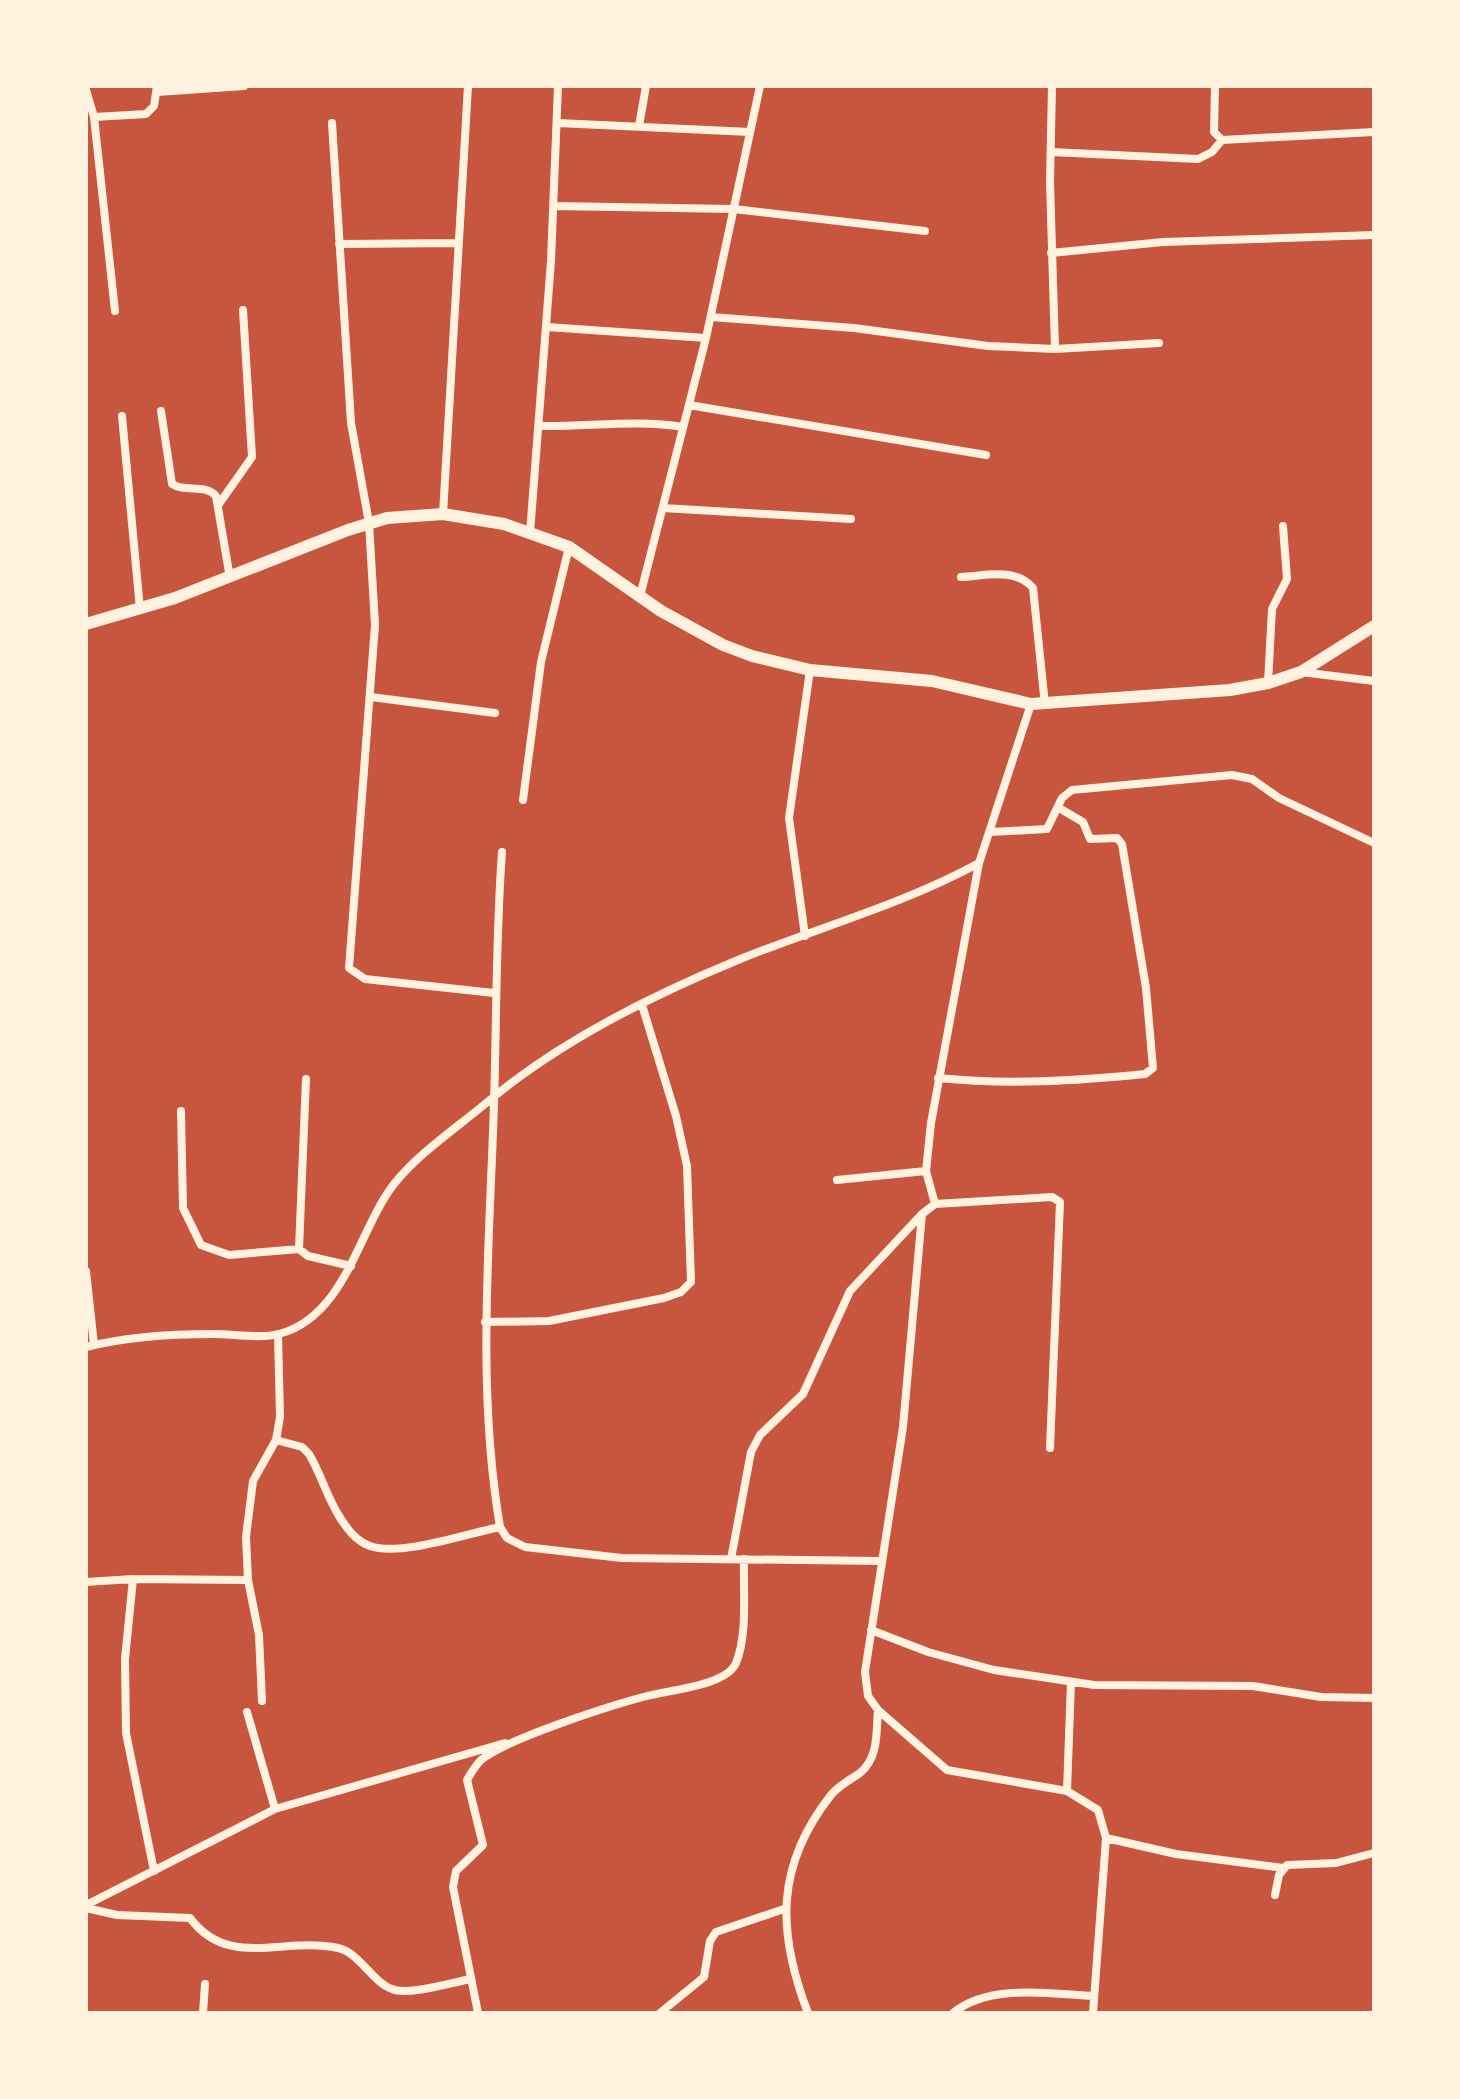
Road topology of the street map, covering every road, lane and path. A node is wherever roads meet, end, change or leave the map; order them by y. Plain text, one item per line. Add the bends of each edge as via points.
1 (244, 86) edge
2 (468, 86) edge
3 (558, 86) edge
4 (646, 86) edge
5 (760, 86) edge
6 (1052, 86) edge
7 (1215, 86) edge
8 (157, 89) edge
9 (86, 90) edge
10 (94, 117) junction
11 (332, 123) dead end
12 (558, 123) junction
13 (639, 126) junction
14 (750, 132) junction
15 (1374, 132) edge
16 (1222, 140) junction
17 (1051, 152) junction
18 (554, 206) junction
19 (734, 209) junction
20 (925, 231) dead end
21 (1374, 235) edge
22 (459, 243) junction
23 (339, 244) junction
24 (1051, 253) junction
25 (243, 310) dead end
26 (115, 311) dead end
27 (711, 317) junction
28 (547, 327) junction
29 (706, 338) junction
30 (1159, 343) dead end
31 (1055, 349) junction
32 (689, 405) junction
33 (161, 411) dead end
34 (122, 416) dead end
35 (541, 426) junction
36 (683, 427) junction
37 (986, 455) dead end
38 (219, 504) junction
39 (663, 508) junction
40 (443, 514) junction
41 (851, 519) dead end
42 (369, 523) junction
43 (1283, 526) dead end
44 (530, 533) junction
45 (569, 547) junction
46 (961, 577) dead end
47 (230, 578) junction
48 (640, 596) junction
49 (140, 609) junction
50 (86, 624) edge
51 (1374, 626) edge
52 (810, 670) junction
53 (1301, 672) junction
54 (1374, 681) edge
55 (1268, 683) junction
56 (371, 697) junction
57 (1031, 704) junction
58 (1045, 705) junction
59 (495, 713) dead end
60 (523, 800) dead end
61 (1059, 808) junction
62 (990, 832) junction
63 (1374, 843) edge
64 (502, 852) dead end
65 (979, 863) junction
66 (805, 936) junction
67 (494, 993) junction
68 (642, 1005) junction
69 (938, 1078) junction
70 (306, 1079) dead end
71 (494, 1096) junction
72 (181, 1111) dead end
73 (926, 1171) junction
74 (837, 1180) dead end
75 (935, 1204) junction
76 (922, 1214) junction
77 (299, 1249) junction
78 (351, 1266) junction
79 (86, 1271) edge
80 (485, 1322) junction
81 (278, 1334) junction
82 (90, 1346) edge
83 (276, 1440) junction
84 (1050, 1448) dead end
85 (500, 1527) junction
86 (731, 1559) junction
87 (744, 1559) junction
88 (882, 1561) junction
89 (133, 1579) junction
90 (248, 1580) junction
91 (86, 1582) edge
92 (871, 1630) junction
93 (1071, 1682) junction
94 (1374, 1698) edge
95 (262, 1701) dead end
96 (878, 1710) junction
97 (247, 1712) dead end
98 (531, 1736) junction
99 (1067, 1791) junction
100 (275, 1809) junction
101 (1106, 1838) junction
102 (1374, 1853) edge
103 (1283, 1868) junction
104 (154, 1871) junction
105 (1275, 1895) dead end
106 (86, 1906) edge
107 (784, 1909) junction
108 (471, 1979) junction
109 (205, 1984) dead end
110 (1093, 1996) junction
111 (203, 2013) edge
112 (478, 2013) edge
113 (660, 2013) edge
114 (808, 2013) edge
115 (953, 2013) edge
116 (1093, 2013) edge

1 - 8 street
2 - 22 street
3 - 12 street
4 - 13 street
5 - 14 street
6 - 17 street
7 - 16 street via 1214,132
8 - 10 street via 154,106 146,114
9 - 10 street
10 - 26 street
11 - 23 street
12 - 13 street
12 - 18 street
13 - 14 street
14 - 19 street
15 - 16 street
16 - 17 street via 1198,159
17 - 24 street
18 - 19 street
18 - 28 street
19 - 20 street
19 - 27 street
21 - 24 street via 1163,242
22 - 23 street
22 - 40 street
23 - 42 street via 351,423
24 - 31 street
25 - 38 street via 252,457
27 - 29 street
27 - 31 street
28 - 29 street
28 - 35 street
29 - 32 street
30 - 31 street
32 - 36 street
32 - 37 street
33 - 38 street via 172,484 212,491
34 - 49 street
35 - 36 street via 654,422
35 - 44 street
36 - 39 street
38 - 47 street
39 - 41 street
39 - 48 street
40 - 42 main road via 409,514
40 - 44 main road
42 - 47 main road
42 - 56 street via 375,625
43 - 55 street via 1287,579 1272,609
44 - 45 main road
45 - 48 main road
45 - 60 street via 541,662
46 - 58 street via 1007,574 1023,578 1033,588
47 - 49 main road
48 - 52 main road via 723,645
49 - 50 main road
51 - 53 main road
52 - 57 main road via 932,681
52 - 66 street via 789,818
53 - 54 street
53 - 55 main road
55 - 58 main road
56 - 59 street
56 - 67 street via 349,968 365,979
57 - 58 main road
57 - 62 street
61 - 62 street via 1045,830
61 - 63 street via 1072,790 1243,776
61 - 69 street via 1083,822 1090,839 1119,839 1126,855 1153,1068 1145,1074 1063,1082
62 - 65 street
64 - 67 street
65 - 66 street via 868,915
65 - 69 street
66 - 68 street
67 - 71 street
68 - 71 street via 580,1038
68 - 80 street via 687,1166 691,1282 664,1298 549,1321
69 - 73 street
70 - 77 street
71 - 78 street via 394,1184
71 - 80 street
72 - 77 street via 183,1208 201,1245 229,1255
73 - 74 street
73 - 75 street
75 - 76 street
75 - 84 street via 1052,1197 1060,1202
76 - 86 street via 850,1291 803,1394 760,1435 751,1452
76 - 88 street via 903,1427
77 - 78 street
78 - 81 street via 318,1309
79 - 82 street
80 - 85 street
81 - 82 street via 189,1334
81 - 83 street
83 - 85 street via 309,1454 337,1514 351,1533 372,1547 424,1543
83 - 90 street via 253,1481 246,1537
85 - 86 street via 507,1538 525,1547 622,1558
86 - 87 street
87 - 88 street
87 - 98 street via 740,1645 729,1673
88 - 92 street
89 - 90 street
89 - 91 street
89 - 104 street via 125,1659 126,1733
90 - 95 street via 259,1635
92 - 93 street via 994,1670
92 - 96 street via 865,1672 868,1696
93 - 94 street via 1253,1686 1321,1697
93 - 99 street
96 - 99 street via 947,1770
96 - 107 street via 874,1755 834,1791 806,1830
97 - 100 street
98 - 100 street
98 - 108 street via 484,1758 467,1780 483,1845 456,1871 453,1887
99 - 101 street via 1098,1810
100 - 104 street
101 - 103 street via 1176,1854
101 - 110 street
102 - 103 street
103 - 105 street
104 - 106 street
106 - 108 street via 117,1915 190,1918 204,1936 234,1948 341,1948 392,1989
107 - 113 street via 716,1932 704,1977
107 - 114 street via 787,1949
108 - 112 street
109 - 111 street
110 - 115 street via 1022,1993 980,1999
110 - 116 street

